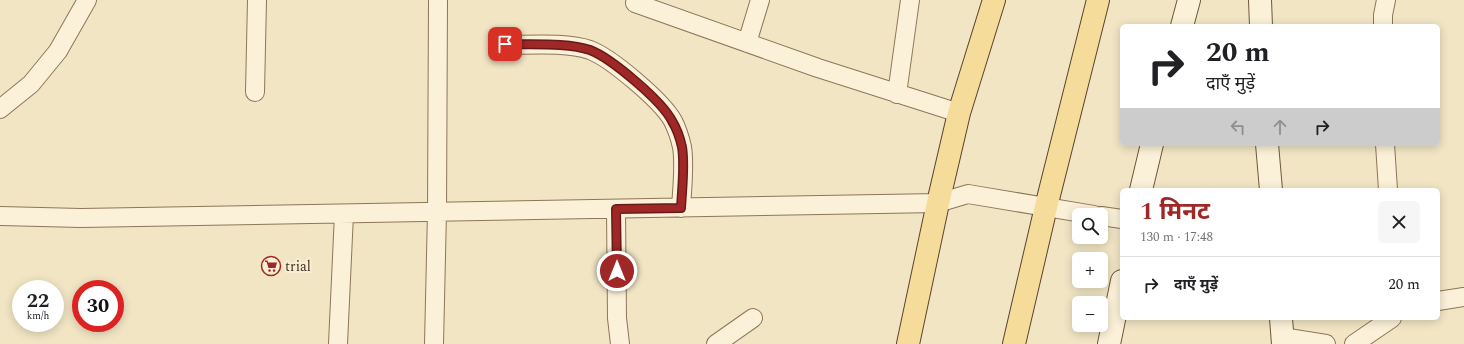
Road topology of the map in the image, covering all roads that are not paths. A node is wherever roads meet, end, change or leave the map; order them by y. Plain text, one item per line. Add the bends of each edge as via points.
1 (87, 0) edge
2 (257, 0) edge
3 (438, 0) edge
4 (760, 0) edge
5 (910, 0) edge
6 (994, 0) edge
7 (1098, 0) edge
8 (1189, 0) edge
9 (1260, 0) edge
10 (1386, 0) edge
11 (635, 3) dead end
12 (1183, 24) edge
13 (1261, 24) edge
14 (1383, 24) edge
15 (747, 43) junction
16 (505, 44) dead end
17 (255, 92) dead end
18 (897, 94) junction
19 (0, 109) edge
20 (959, 113) junction
21 (1152, 146) edge
22 (1267, 146) edge
23 (1385, 146) edge
24 (1141, 188) edge
25 (1271, 188) edge
26 (1388, 188) edge
27 (938, 204) junction
28 (681, 208) junction
29 (1046, 208) junction
30 (616, 209) junction
31 (437, 212) junction
32 (1072, 212) edge
33 (344, 214) junction
34 (0, 216) edge
35 (1108, 217) edge
36 (1120, 220) edge
37 (1120, 290) edge
38 (1464, 297) edge
39 (1440, 301) edge
40 (753, 318) dead end
41 (1389, 320) edge
42 (1282, 333) edge
43 (338, 344) edge
44 (434, 344) edge
45 (620, 344) edge
46 (716, 344) edge
47 (908, 344) edge
48 (1014, 344) edge
49 (1109, 344) edge
50 (1326, 344) edge
51 (1354, 344) edge

1 - 19 street via 58,51 31,84
2 - 17 street
3 - 31 street
4 - 15 street
5 - 18 street
6 - 20 main road
7 - 29 main road
8 - 12 street
9 - 13 street
10 - 14 street
11 - 15 street
15 - 18 street
16 - 28 street via 570,46 589,50 612,61 652,97 672,120 682,147
18 - 20 street
20 - 27 main road
21 - 24 street
22 - 25 street
23 - 26 street
27 - 28 street
27 - 29 street via 968,194
27 - 47 main road
28 - 30 street
29 - 32 street
29 - 48 main road
30 - 31 street
30 - 45 street via 617,318
31 - 33 street
31 - 44 street
33 - 34 street via 81,218
33 - 43 street
35 - 36 street
37 - 49 street
38 - 39 street
40 - 46 street
41 - 51 street
42 - 50 street

